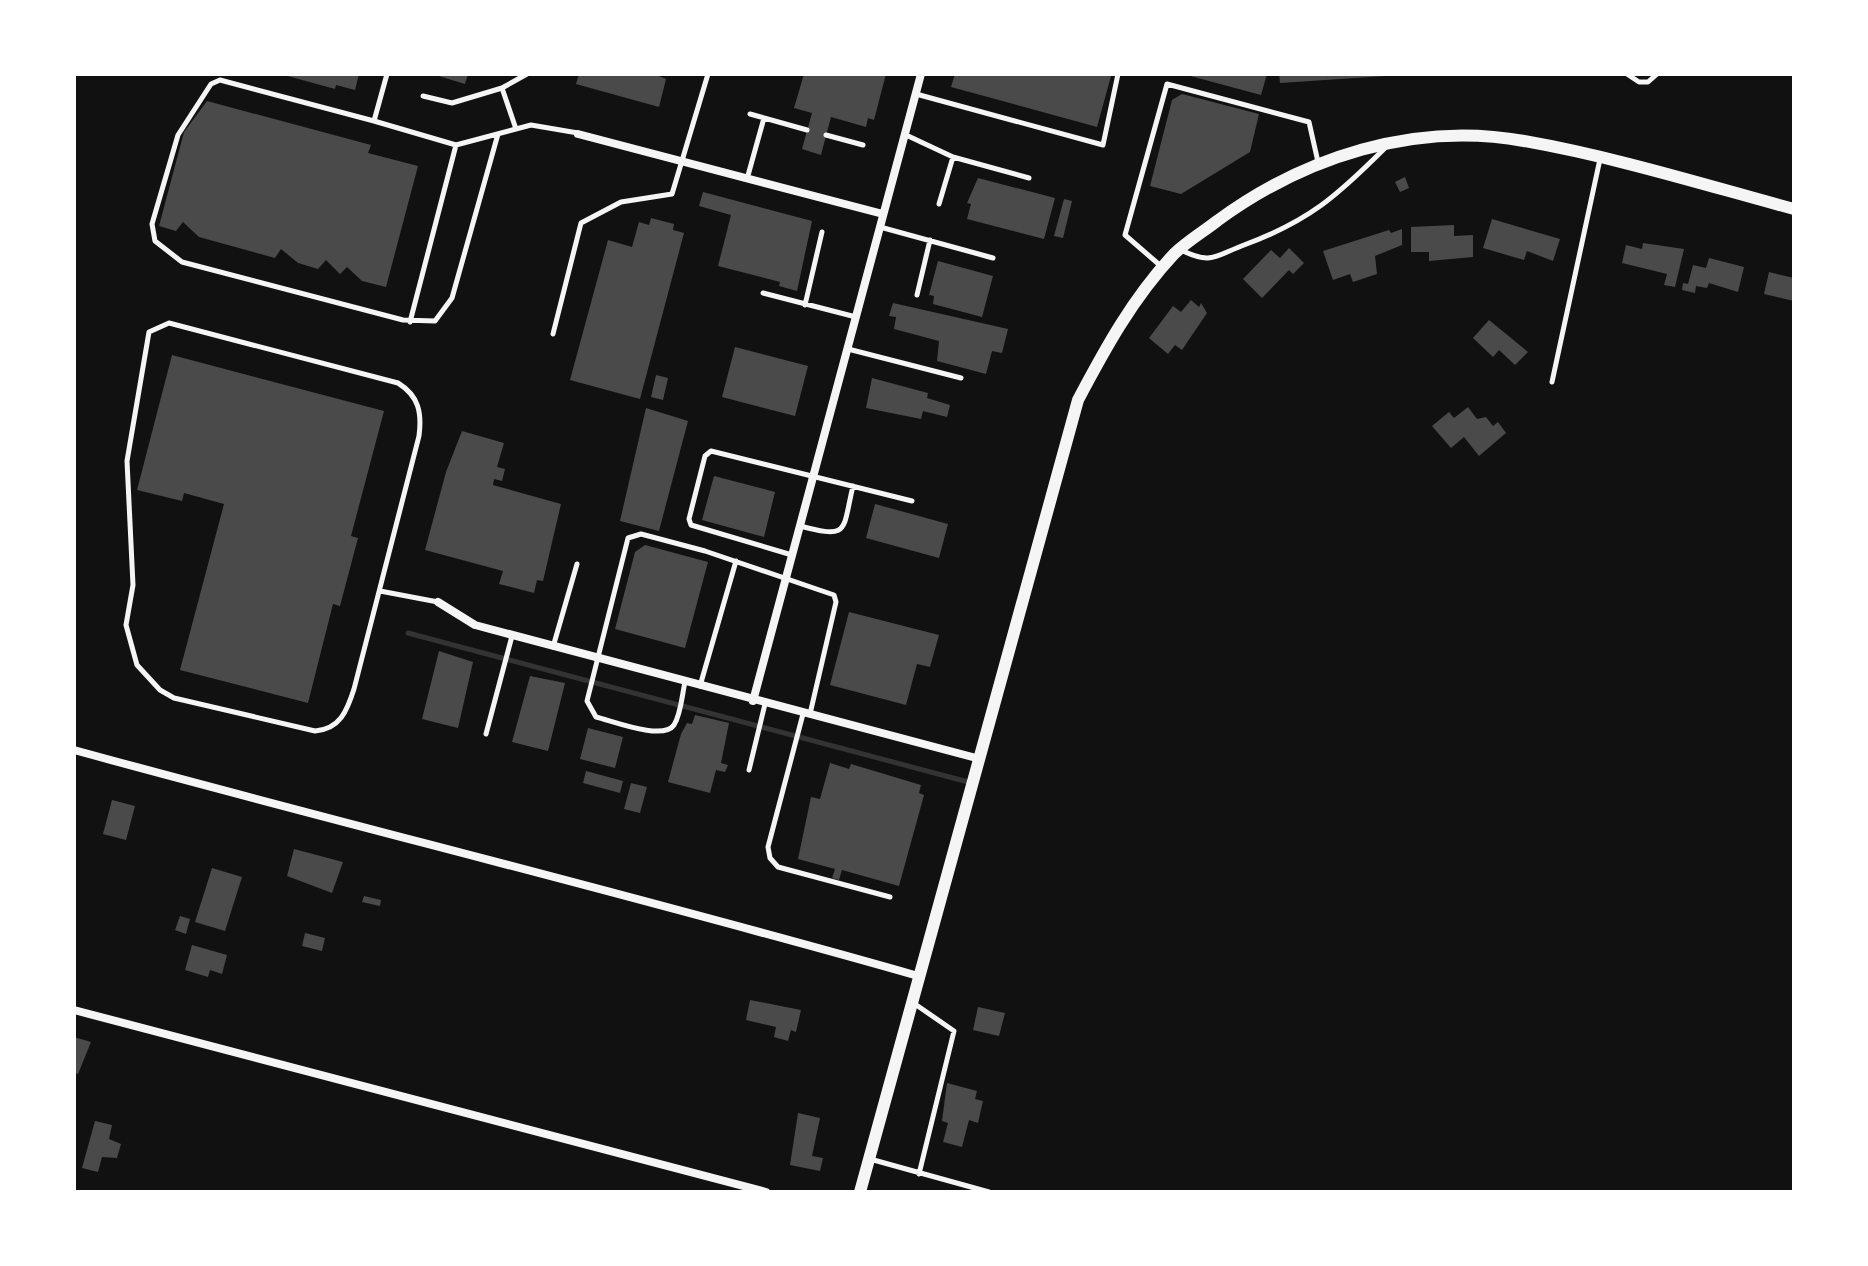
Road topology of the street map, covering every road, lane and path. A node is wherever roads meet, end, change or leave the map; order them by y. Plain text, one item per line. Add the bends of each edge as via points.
1 (387, 74) edge
2 (527, 74) edge
3 (708, 74) edge
4 (921, 74) edge
5 (1118, 74) edge
6 (1627, 74) edge
7 (1657, 74) edge
8 (220, 77) edge
9 (502, 88) junction
10 (916, 94) junction
11 (423, 96) dead end
12 (750, 114) dead end
13 (764, 118) junction
14 (374, 121) junction
15 (516, 129) junction
16 (807, 130) dead end
17 (498, 134) junction
18 (578, 134) joint
19 (905, 134) junction
20 (826, 135) dead end
21 (1388, 144) junction
22 (456, 145) junction
23 (863, 145) dead end
24 (953, 157) junction
25 (1600, 158) junction
26 (682, 162) junction
27 (1318, 163) junction
28 (1029, 178) dead end
29 (747, 179) junction
30 (939, 204) dead end
31 (1794, 209) edge
32 (883, 214) junction
33 (880, 227) junction
34 (822, 232) dead end
35 (930, 240) junction
36 (1180, 249) junction
37 (993, 258) dead end
38 (1163, 268) junction
39 (763, 293) dead end
40 (917, 295) dead end
41 (805, 305) junction
42 (856, 317) junction
43 (410, 322) junction
44 (553, 334) dead end
45 (847, 348) junction
46 (961, 378) dead end
47 (1552, 382) dead end
48 (814, 476) junction
49 (853, 486) junction
50 (912, 501) dead end
51 (800, 526) junction
52 (792, 555) junction
53 (736, 561) junction
54 (577, 564) dead end
55 (786, 579) junction
56 (380, 591) junction
57 (438, 602) joint
58 (512, 636) junction
59 (553, 647) junction
60 (597, 658) junction
61 (685, 682) junction
62 (700, 686) junction
63 (753, 701) junction
64 (765, 704) junction
65 (806, 714) junction
66 (486, 734) dead end
67 (74, 750) edge
68 (980, 759) junction
69 (749, 770) dead end
70 (890, 897) dead end
71 (918, 976) junction
72 (911, 1002) junction
73 (74, 1010) edge
74 (869, 1159) junction
75 (919, 1174) junction
76 (766, 1192) edge
77 (860, 1192) edge
78 (989, 1192) edge

1 - 14 lane
2 - 9 lane
3 - 26 lane
4 - 10 street
5 - 10 lane via 1103,145
6 - 7 lane via 1648,82
8 - 14 lane
8 - 43 lane via 178,135 152,224 155,241 182,262
9 - 11 lane via 452,103
9 - 15 lane
10 - 19 street
12 - 13 lane
13 - 16 lane
13 - 29 lane
14 - 22 lane
15 - 17 lane
15 - 18 lane via 531,125
17 - 22 lane
17 - 43 lane via 452,298 435,321
18 - 26 street
19 - 24 lane
19 - 32 street
20 - 23 lane
21 - 25 street via 1442,137 1522,140
21 - 27 street
21 - 36 lane via 1310,216 1276,234 1215,259 1198,259
22 - 43 lane
24 - 28 lane
24 - 30 lane
25 - 31 street
25 - 47 lane
26 - 29 street
26 - 44 lane via 672,194 621,202 581,223
27 - 36 street via 1257,192
27 - 38 lane via 1309,122 1167,84 1125,235
29 - 32 street
32 - 33 street
33 - 35 lane
33 - 42 street
34 - 41 lane
35 - 37 lane
35 - 40 lane
36 - 38 street
38 - 68 street via 1120,320 1078,400
39 - 41 lane
41 - 42 lane
42 - 45 street
45 - 46 lane
45 - 48 street
48 - 49 lane
48 - 51 street
48 - 52 lane via 711,451 705,456 689,519 697,529
49 - 50 lane
49 - 51 lane via 838,532
51 - 52 street
52 - 55 street
53 - 55 lane
53 - 60 lane via 641,534 628,538
53 - 62 lane
54 - 59 lane
55 - 63 street
55 - 65 lane via 829,590 836,602
56 - 56 lane via 349,704 335,726 325,730 174,698 148,679 137,665 126,625 133,585 126,490 129,433 149,332 169,323 390,380 410,393 420,411 419,436
56 - 57 lane
57 - 58 street via 475,625
58 - 59 street
58 - 66 lane
59 - 60 street
60 - 61 street
60 - 61 lane via 587,701 596,717 668,731
61 - 62 street
62 - 63 street
63 - 64 street
64 - 65 street
64 - 69 lane
65 - 68 street
65 - 70 lane via 768,847 770,858 778,867
67 - 71 street via 354,827 653,900
68 - 71 street
71 - 72 street
72 - 74 street
72 - 75 lane via 954,1031
73 - 76 street
74 - 75 lane
74 - 77 street
75 - 78 lane

